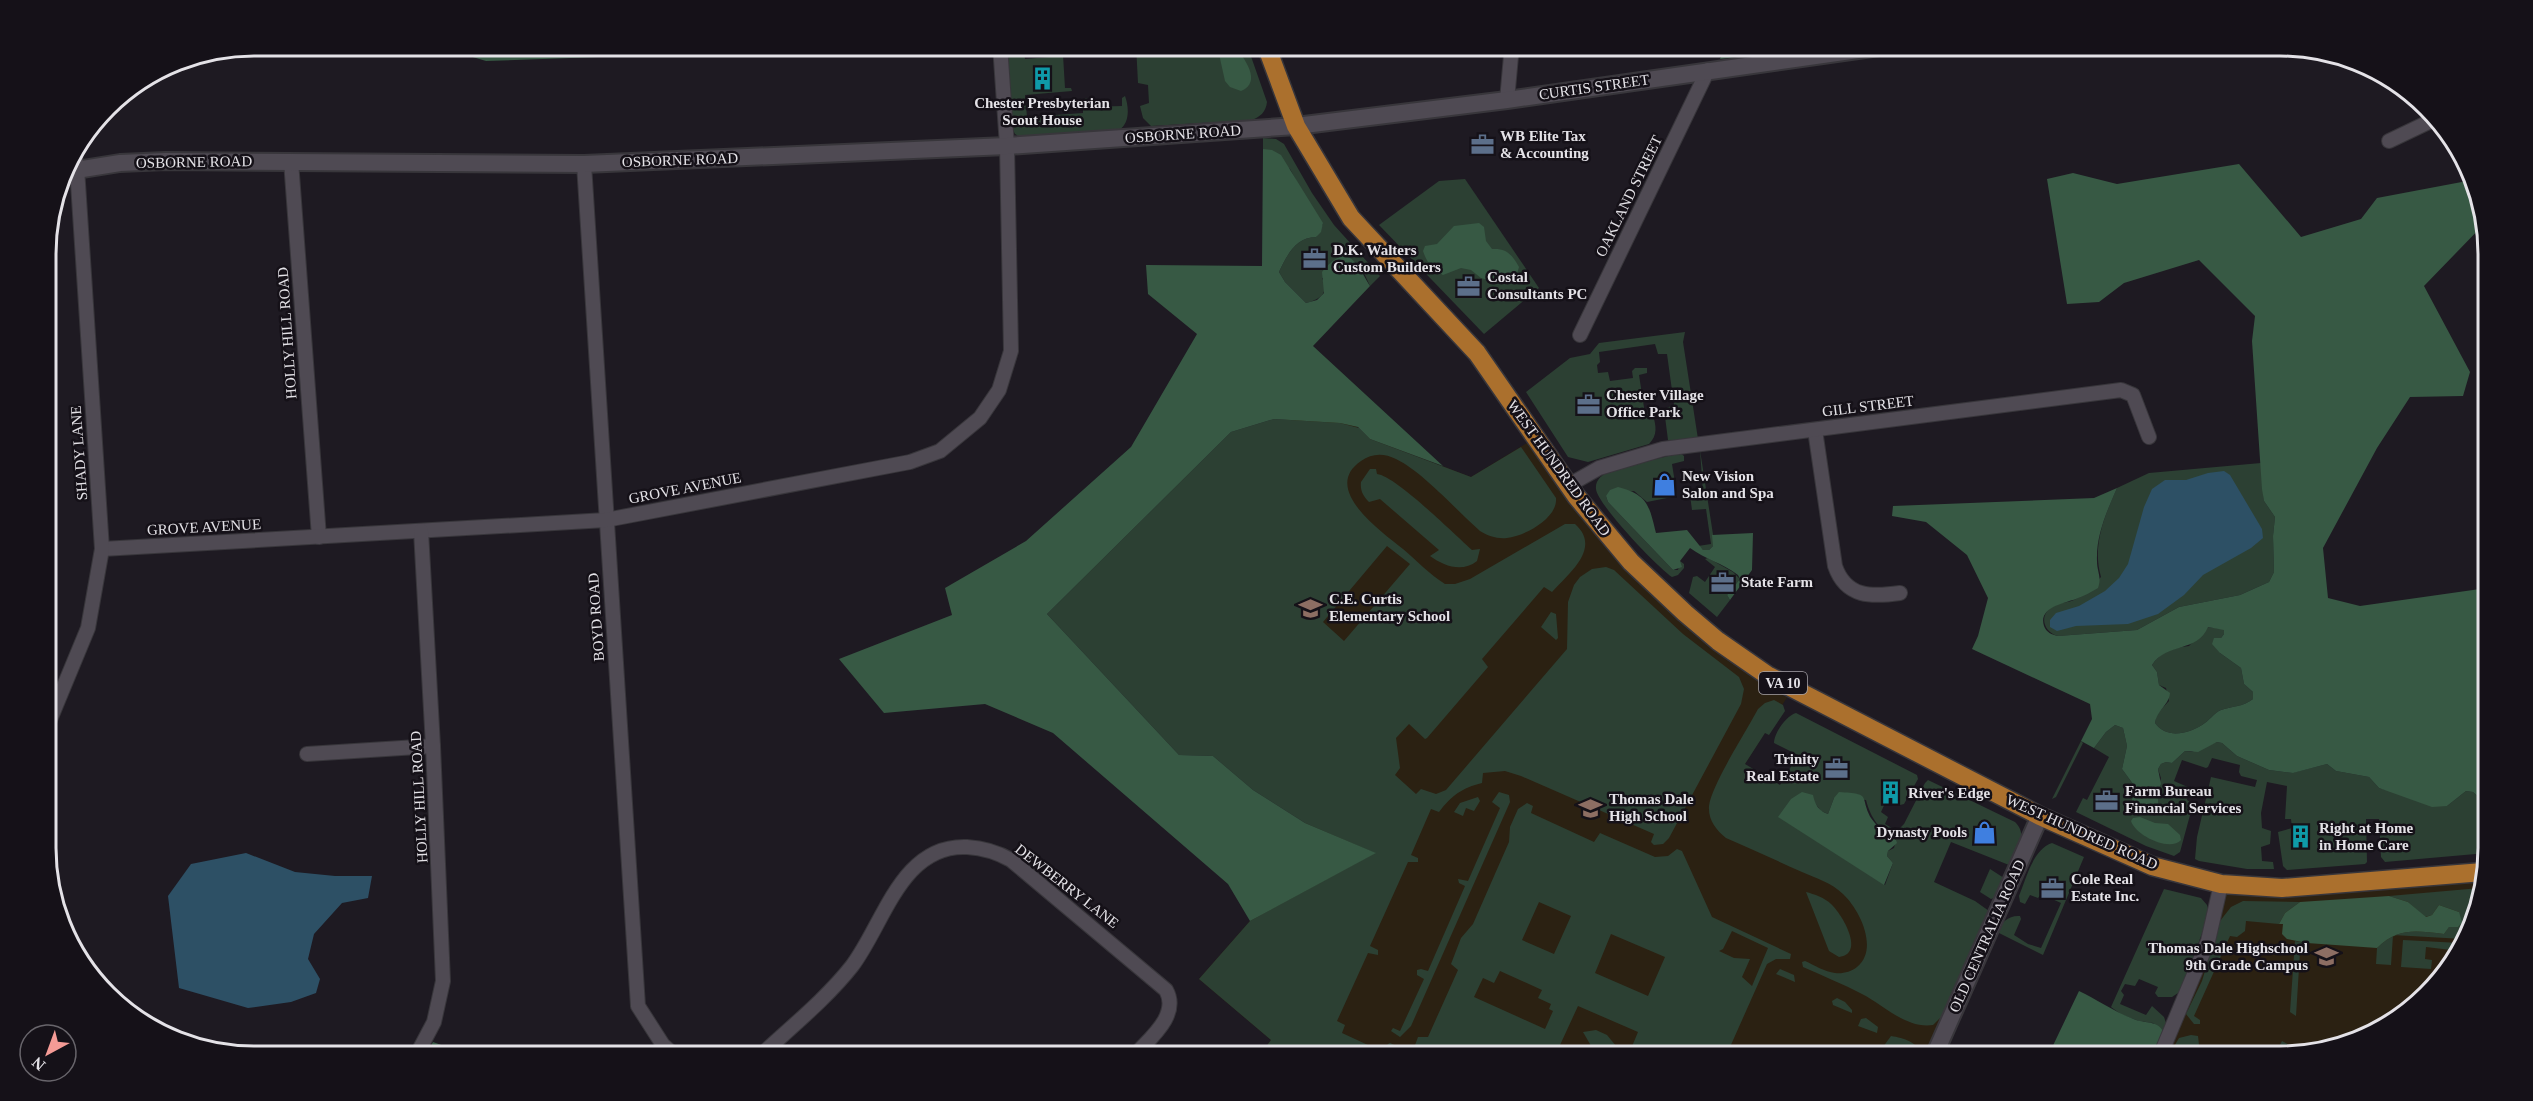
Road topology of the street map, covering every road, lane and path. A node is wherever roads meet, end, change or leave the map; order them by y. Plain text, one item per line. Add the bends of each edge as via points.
1 (1001, 56) edge
2 (1270, 56) edge
3 (1511, 56) edge
4 (1812, 56) edge
5 (1708, 70) junction
6 (1507, 100) junction
7 (2428, 122) edge
8 (1296, 126) junction
9 (2389, 141) dead end
10 (1007, 146) junction
11 (291, 161) junction
12 (77, 164) edge
13 (584, 164) junction
14 (73, 174) edge
15 (1580, 335) dead end
16 (1815, 430) junction
17 (2149, 437) dead end
18 (1569, 485) junction
19 (606, 520) junction
20 (421, 531) junction
21 (319, 537) junction
22 (102, 549) junction
23 (1900, 593) dead end
24 (56, 703) edge
25 (433, 746) junction
26 (308, 754) dead end
27 (2040, 816) junction
28 (2476, 873) edge
29 (2221, 884) junction
30 (1939, 1045) edge
31 (2165, 1045) edge
32 (421, 1046) edge
33 (663, 1046) edge
34 (771, 1046) edge
35 (1143, 1046) edge

1 - 10 street, GROVE AVENUE
2 - 8 main road, WEST HUNDRED ROAD / VA 10
3 - 6 street
4 - 5 street, CURTIS STREET
5 - 6 street, CURTIS STREET
5 - 15 street, OAKLAND STREET
6 - 8 street, CURTIS STREET
7 - 9 street
8 - 10 street, OSBORNE ROAD
8 - 18 main road, WEST HUNDRED ROAD / VA 10 via 1351,218 1477,353
10 - 13 street, OSBORNE ROAD
10 - 19 street, GROVE AVENUE via 1011,351 999,390 980,418 940,450 910,462
11 - 12 street, OSBORNE ROAD
11 - 13 street, OSBORNE ROAD
11 - 21 street, HOLLY HILL ROAD
13 - 19 street, BOYD ROAD
14 - 22 street, SHADY LANE
16 - 17 street, GILL STREET via 2121,390 2133,395
16 - 18 street, GILL STREET via 1663,449 1599,468
16 - 23 street via 1835,566 1841,580 1868,596
18 - 27 main road, WEST HUNDRED ROAD / VA 10 via 1612,540 1659,590 1748,663
19 - 20 street, GROVE AVENUE
19 - 33 street, BOYD ROAD via 638,1006
20 - 21 street, GROVE AVENUE
20 - 25 street, HOLLY HILL ROAD
21 - 22 street, GROVE AVENUE
22 - 24 street, SHADY LANE via 88,628
25 - 26 street
25 - 32 street, HOLLY HILL ROAD via 443,981 434,1022
27 - 29 main road, WEST HUNDRED ROAD / VA 10 via 2152,866
27 - 30 street, OLD CENTRALIA ROAD
28 - 29 main road, WEST HUNDRED ROAD / VA 10 via 2282,888
29 - 31 street via 2208,941
34 - 35 street, DEWBERRY LANE via 853,965 905,878 930,855 960,847 993,851 1011,860 1166,990 1171,1006 1166,1018

